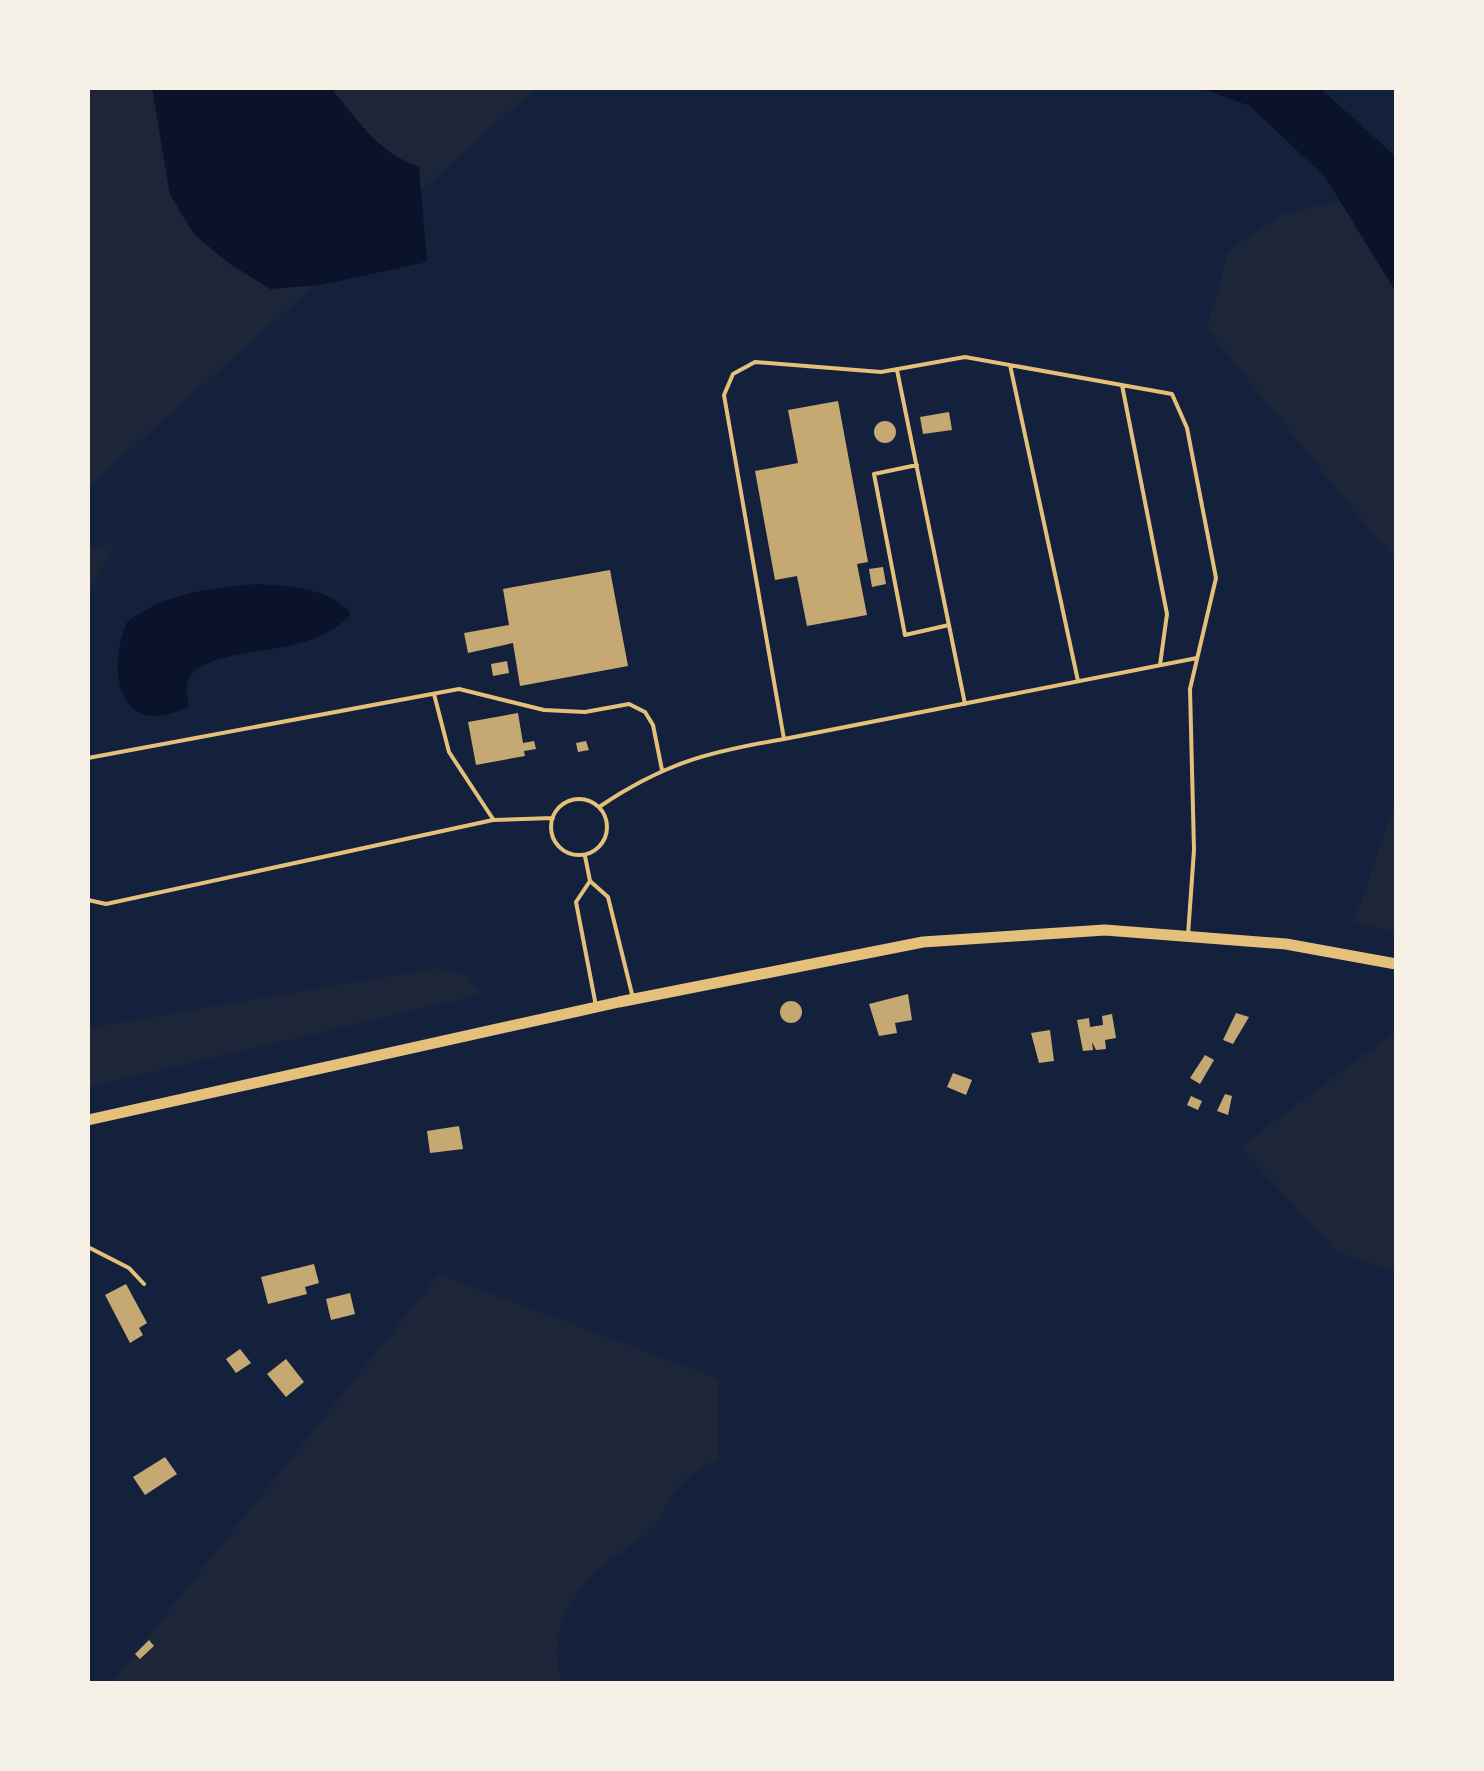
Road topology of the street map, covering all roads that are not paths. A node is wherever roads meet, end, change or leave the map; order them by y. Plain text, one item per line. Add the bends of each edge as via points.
1 (1010, 364) junction
2 (898, 370) junction
3 (1122, 385) junction
4 (917, 465) junction
5 (949, 626) junction
6 (1197, 658) junction
7 (1160, 666) junction
8 (1078, 682) junction
9 (434, 694) junction
10 (965, 704) junction
11 (784, 739) junction
12 (88, 758) edge
13 (662, 770) junction
14 (599, 806) junction
15 (553, 818) junction
16 (494, 820) junction
17 (585, 855) junction
18 (590, 881) junction
19 (88, 900) edge
20 (1188, 934) junction
21 (1396, 964) edge
22 (633, 999) junction
23 (596, 1007) junction
24 (88, 1120) edge
25 (88, 1247) edge
26 (144, 1284) dead end

1 - 2 lane via 965,356
1 - 3 lane
1 - 8 lane
2 - 4 lane
2 - 11 lane via 755,362 733,374 724,395
3 - 6 lane via 1172,394 1187,428 1216,578
3 - 7 lane via 1167,614
4 - 5 lane
4 - 5 lane via 874,474 905,635
5 - 10 lane
6 - 7 lane
6 - 20 lane via 1190,690 1194,850
7 - 8 lane
8 - 10 lane
9 - 12 lane
9 - 13 lane via 459,689 544,710 629,704 654,725
9 - 16 lane via 449,752
10 - 11 lane
11 - 13 lane via 705,752
13 - 14 lane
14 - 15 lane via 574,800
14 - 17 lane via 607,830 600,846
15 - 16 lane
15 - 17 lane via 558,846
16 - 19 lane via 106,904
17 - 18 lane
18 - 22 lane via 608,896
18 - 23 lane via 576,902
20 - 21 street
20 - 22 street via 1105,930 923,942
22 - 23 street
23 - 24 street
25 - 26 lane via 130,1268

